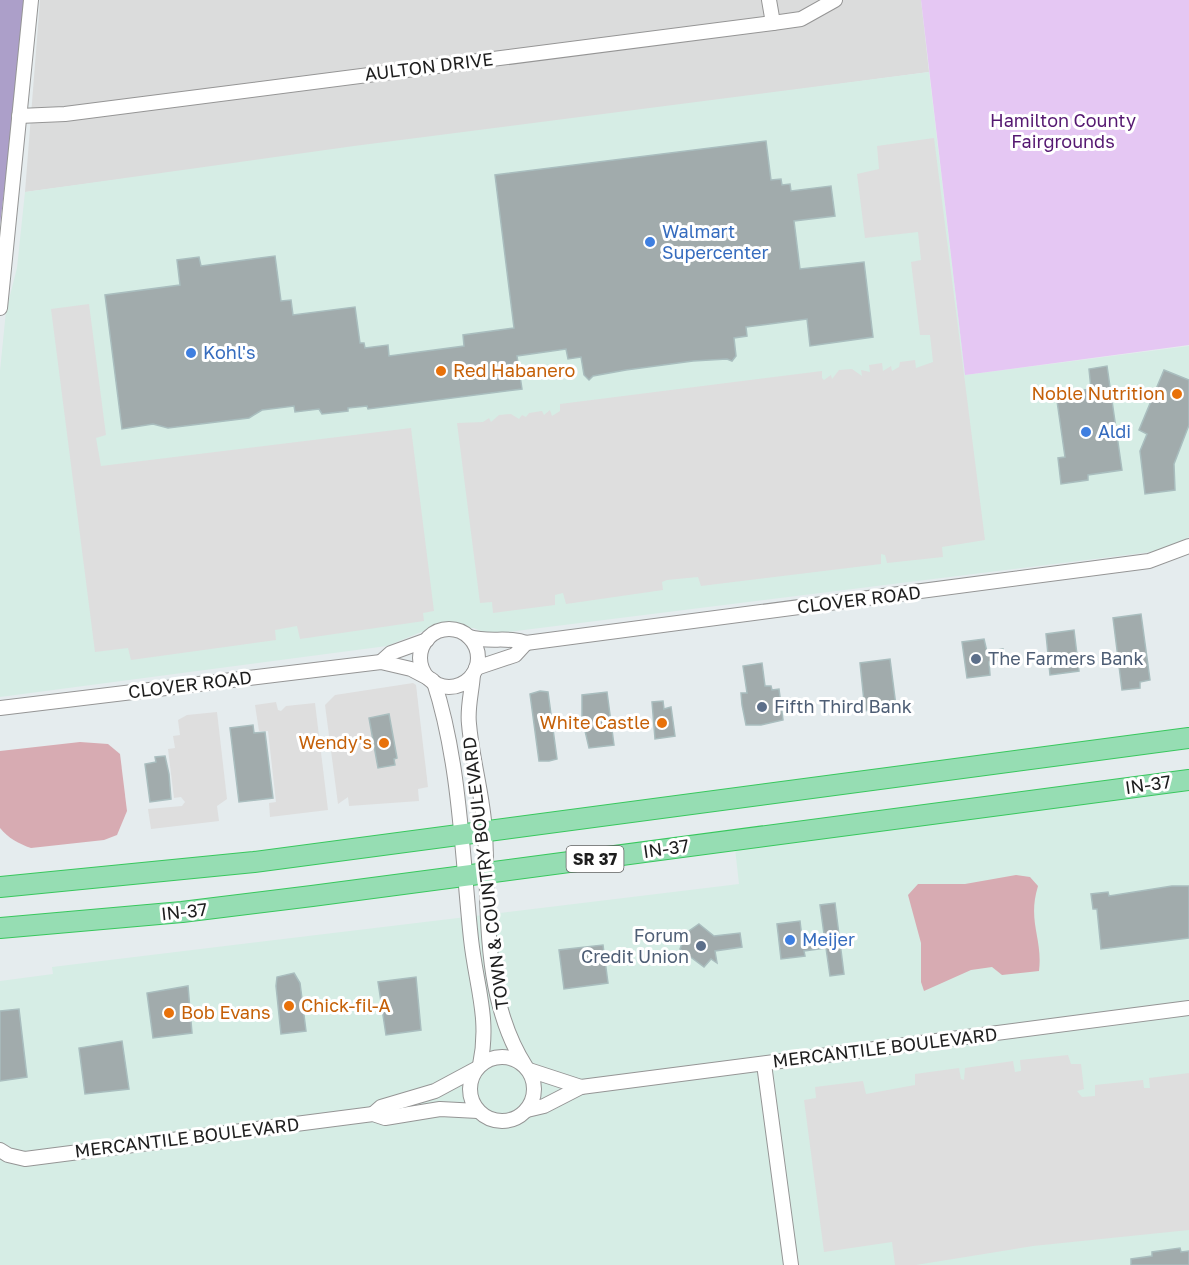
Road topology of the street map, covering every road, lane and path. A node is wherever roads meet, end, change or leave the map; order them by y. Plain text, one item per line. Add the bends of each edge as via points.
1 (31, 0) edge
2 (769, 0) edge
3 (835, 0) edge
4 (773, 23) junction
5 (19, 116) junction
6 (0, 308) edge
7 (1189, 546) edge
8 (470, 637) junction
9 (427, 640) junction
10 (526, 644) junction
11 (381, 662) junction
12 (474, 671) junction
13 (433, 681) junction
14 (0, 708) edge
15 (1189, 738) edge
16 (1189, 780) edge
17 (485, 831) junction
18 (460, 834) junction
19 (486, 873) junction
20 (465, 876) junction
21 (0, 887) edge
22 (0, 928) edge
23 (1189, 1008) edge
24 (764, 1064) junction
25 (478, 1067) junction
26 (527, 1068) junction
27 (581, 1087) junction
28 (527, 1110) junction
29 (478, 1111) junction
30 (373, 1114) junction
31 (1, 1151) edge
32 (791, 1265) edge

1 - 5 street
2 - 4 street
3 - 4 street, AULTON DRIVE via 801,19
4 - 5 street, AULTON DRIVE via 65,114
5 - 6 street
7 - 10 street, CLOVER ROAD via 1149,561
8 - 9 street via 443,629
8 - 10 street, CLOVER ROAD
8 - 12 street via 477,648
9 - 11 street, CLOVER ROAD via 391,653
9 - 13 street via 421,657 426,674
10 - 12 street, CLOVER ROAD via 515,655
11 - 13 street, CLOVER ROAD via 411,669
11 - 14 street, CLOVER ROAD
12 - 13 street via 459,685 442,686
12 - 17 street, TOWN & COUNTRY BOULEVARD via 468,722
13 - 18 street, TOWN & COUNTRY BOULEVARD via 449,736
15 - 17 highway, SR 37
16 - 19 highway, IN-37 / SR 37
17 - 18 highway, SR 37
17 - 19 street, TOWN & COUNTRY BOULEVARD
18 - 20 street, TOWN & COUNTRY BOULEVARD
18 - 21 highway, SR 37 via 141,874
19 - 20 highway, IN-37 / SR 37
19 - 26 street, TOWN & COUNTRY BOULEVARD via 500,1004 511,1043
20 - 22 highway, IN-37 / SR 37 via 182,912
20 - 25 street, TOWN & COUNTRY BOULEVARD via 476,978 486,1023
23 - 24 street, MERCANTILE BOULEVARD
24 - 27 street, MERCANTILE BOULEVARD
24 - 32 street
25 - 26 street via 501,1056
25 - 29 street via 470,1087 470,1097
25 - 30 street, MERCANTILE BOULEVARD via 435,1091 381,1107
26 - 27 street, MERCANTILE BOULEVARD
26 - 28 street via 535,1090
27 - 28 street, MERCANTILE BOULEVARD
28 - 29 street via 502,1122
29 - 30 street, MERCANTILE BOULEVARD via 440,1108 385,1118
30 - 31 street, MERCANTILE BOULEVARD via 25,1159

